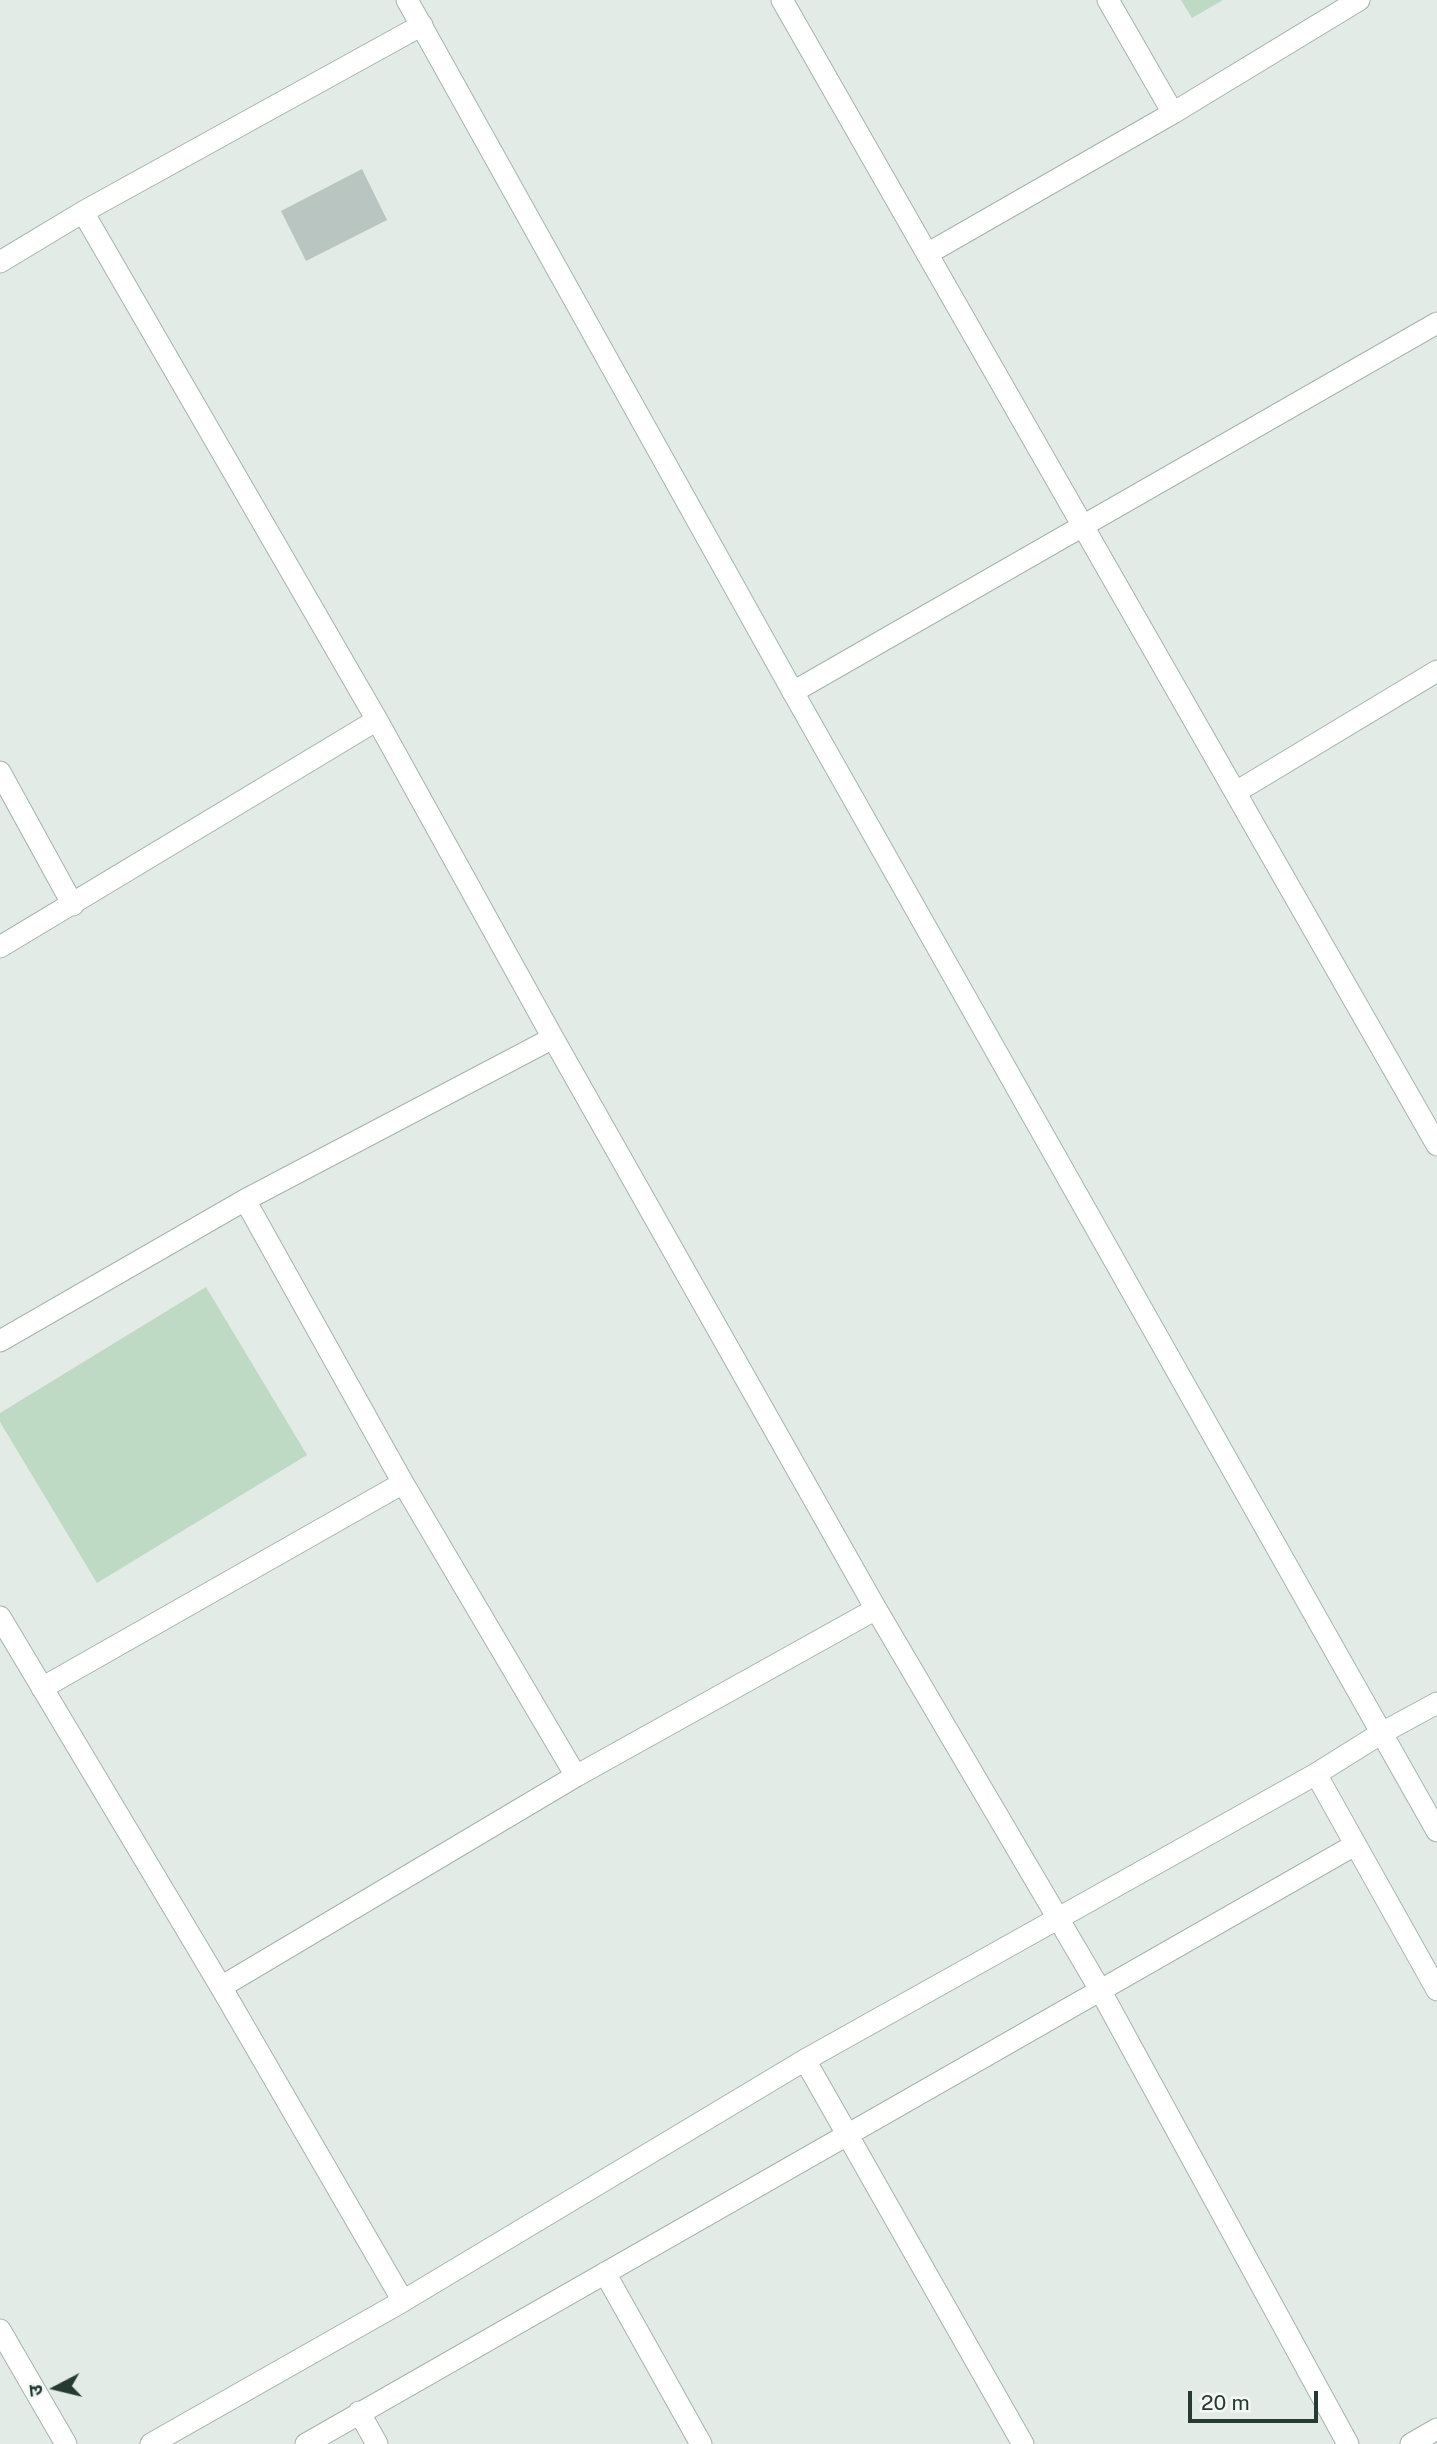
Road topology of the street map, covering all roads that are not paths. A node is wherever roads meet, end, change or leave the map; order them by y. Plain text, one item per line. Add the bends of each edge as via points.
1 (407, 0) edge
2 (782, 0) edge
3 (1108, 0) edge
4 (1359, 0) edge
5 (422, 25) junction
6 (1173, 113) junction
7 (83, 212) junction
8 (926, 254) junction
9 (0, 262) edge
10 (1437, 323) edge
11 (1083, 527) junction
12 (1437, 671) edge
13 (793, 692) junction
14 (377, 720) junction
15 (0, 772) edge
16 (1236, 792) junction
17 (73, 905) junction
18 (0, 947) edge
19 (552, 1038) junction
20 (1437, 1145) edge
21 (245, 1200) junction
22 (0, 1341) edge
23 (403, 1483) junction
24 (876, 1609) junction
25 (0, 1617) edge
26 (43, 1688) junction
27 (1437, 1703) edge
28 (1380, 1734) junction
29 (1316, 1774) junction
30 (576, 1776) junction
31 (1437, 1831) edge
32 (1353, 1846) junction
33 (1057, 1918) junction
34 (221, 1987) junction
35 (1099, 1988) junction
36 (1437, 1990) edge
37 (805, 2060) junction
38 (846, 2137) junction
39 (605, 2273) junction
40 (403, 2301) junction
41 (0, 2330) edge
42 (359, 2413) junction
43 (1437, 2429) edge
44 (66, 2444) edge
45 (151, 2444) edge
46 (306, 2444) edge
47 (377, 2444) edge
48 (701, 2444) edge
49 (1023, 2444) edge
50 (1348, 2444) edge
51 (1411, 2444) edge

1 - 5 street
2 - 8 street
3 - 6 street
4 - 6 street
5 - 7 street
5 - 13 street
6 - 8 street
7 - 9 street
7 - 14 street
8 - 11 street
10 - 11 street
11 - 13 street
11 - 16 street
12 - 16 street
13 - 28 street
14 - 17 street
14 - 19 street
15 - 17 street
16 - 20 street
17 - 18 street
19 - 21 street
19 - 24 street
21 - 22 street
21 - 23 street
23 - 26 street
23 - 30 street
24 - 30 street
24 - 33 street
25 - 26 street
26 - 34 street
27 - 28 street
28 - 29 street
28 - 31 street
29 - 32 street
29 - 33 street
30 - 34 street
32 - 35 street
32 - 36 street
33 - 35 street
33 - 37 street
34 - 40 street
35 - 38 street
35 - 50 street
37 - 38 street
37 - 40 street
38 - 39 street
38 - 49 street
39 - 42 street
39 - 48 street
40 - 45 street
41 - 44 street
42 - 46 street
42 - 47 street
43 - 51 street

